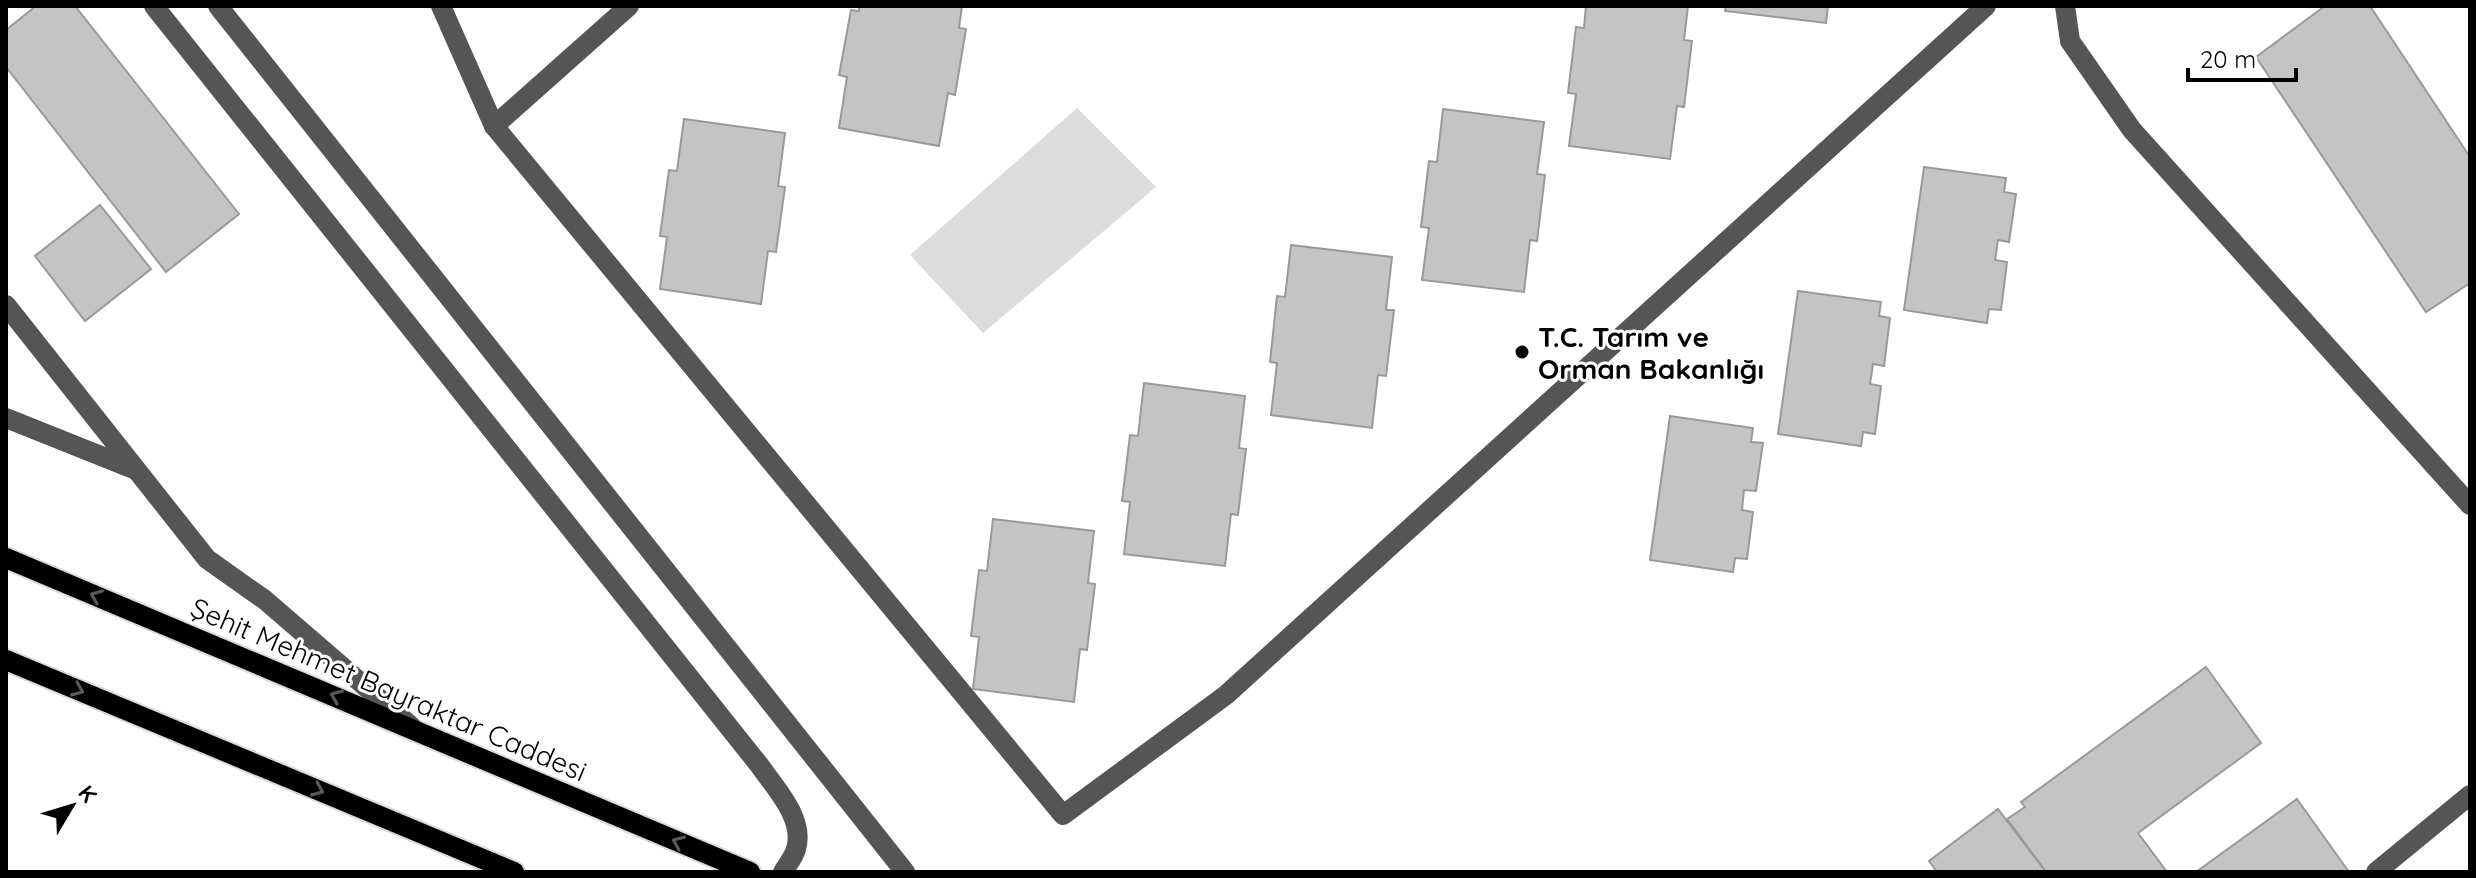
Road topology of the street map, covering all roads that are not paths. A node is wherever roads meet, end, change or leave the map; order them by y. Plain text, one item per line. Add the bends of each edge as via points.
1 (154, 6) edge
2 (218, 6) edge
3 (441, 6) edge
4 (629, 6) edge
5 (1986, 6) edge
6 (2065, 6) edge
7 (494, 126) junction
8 (6, 305) edge
9 (6, 418) edge
10 (136, 470) junction
11 (2470, 505) edge
12 (6, 558) edge
13 (6, 660) edge
14 (417, 731) junction
15 (2470, 795) edge
16 (514, 872) edge
17 (750, 872) edge
18 (783, 872) edge
19 (905, 872) edge
20 (2376, 872) edge

1 - 18 street via 760,766 798,830 796,850
2 - 19 street
3 - 7 street
4 - 7 street
5 - 7 street via 1226,695 1063,815
6 - 11 street via 2070,41 2132,130
8 - 10 street
9 - 10 street
10 - 14 street via 207,559 265,600
14 -> 12 main road, Şehit Mehmet Bayraktar Caddesi
13 -> 16 main road
17 -> 14 main road, Şehit Mehmet Bayraktar Caddesi
15 - 20 street

